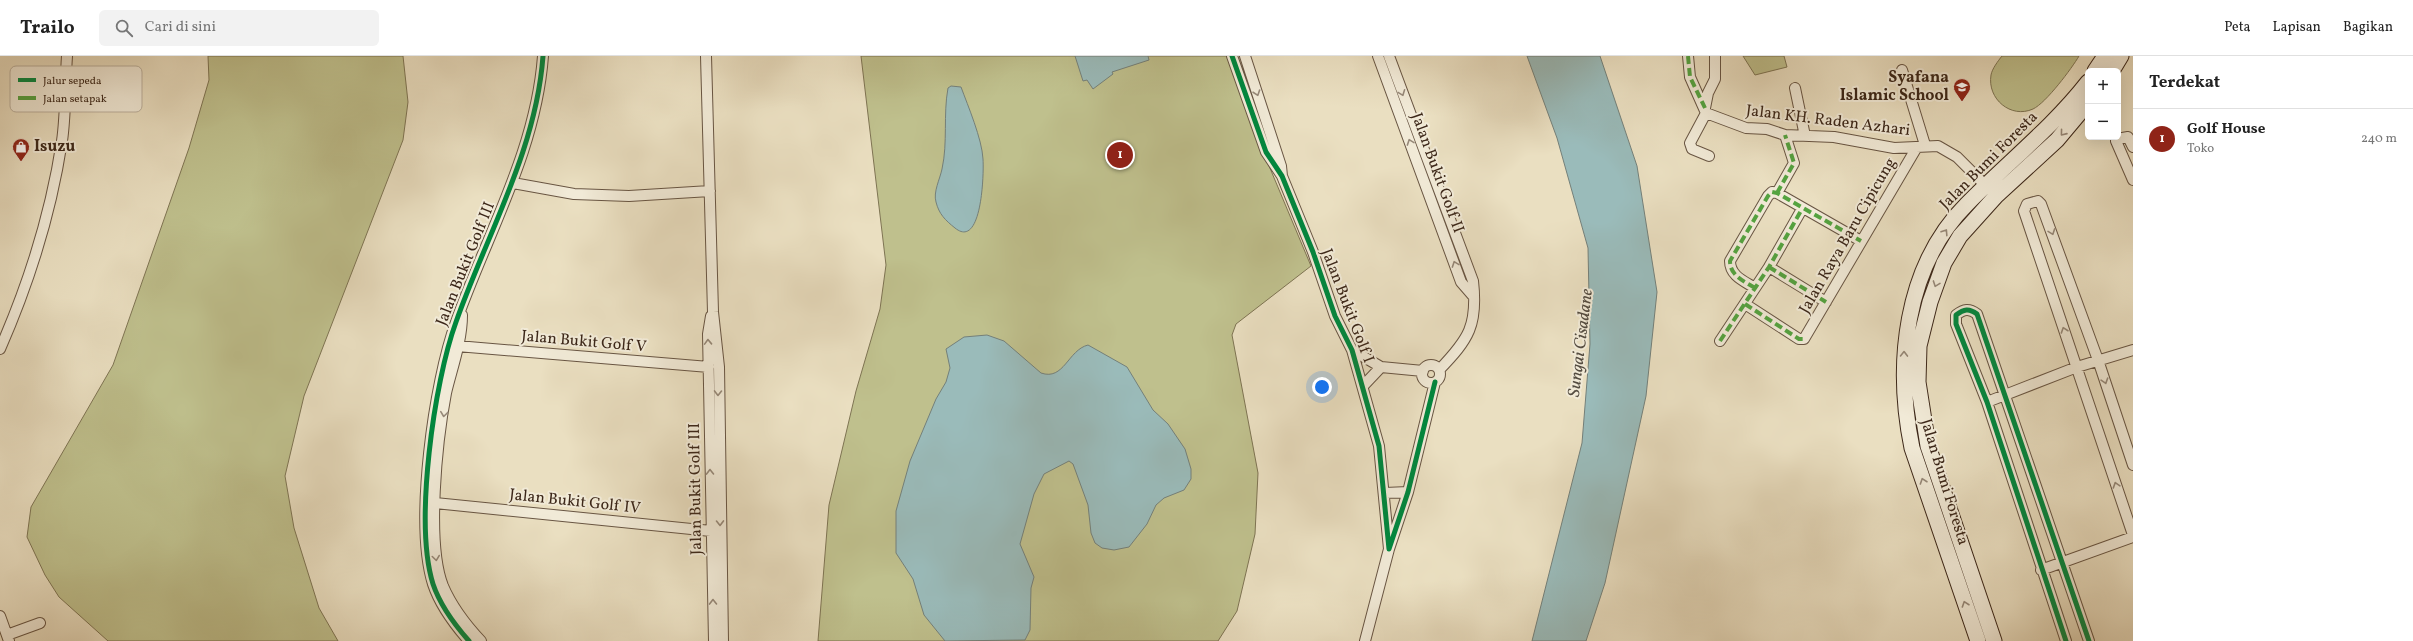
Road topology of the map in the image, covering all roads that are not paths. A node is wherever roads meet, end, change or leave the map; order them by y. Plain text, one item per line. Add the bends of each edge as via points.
1 (67, 56) edge
2 (543, 56) edge
3 (706, 56) edge
4 (1232, 56) edge
5 (1245, 56) edge
6 (1378, 56) edge
7 (1389, 56) edge
8 (1688, 56) edge
9 (1715, 56) edge
10 (2105, 56) edge
11 (2121, 56) edge
12 (66, 66) edge
13 (2097, 68) edge
14 (2114, 68) edge
15 (1902, 70) dead end
16 (2085, 86) edge
17 (1795, 88) dead end
18 (2087, 104) edge
19 (64, 112) edge
20 (1708, 112) junction
21 (1785, 134) junction
22 (1805, 136) junction
23 (1921, 146) junction
24 (2133, 147) edge
25 (1706, 155) dead end
26 (1282, 176) junction
27 (2133, 180) edge
28 (513, 183) junction
29 (1986, 186) junction
30 (710, 191) junction
31 (1777, 193) junction
32 (1802, 209) junction
33 (1861, 242) junction
34 (1768, 267) junction
35 (1755, 288) junction
36 (1474, 297) junction
37 (1826, 302) junction
38 (1745, 304) junction
39 (462, 307) junction
40 (712, 312) junction
41 (1720, 341) dead end
42 (457, 346) junction
43 (0, 349) edge
44 (1352, 350) junction
45 (2133, 350) edge
46 (2098, 360) junction
47 (709, 367) junction
48 (1381, 367) junction
49 (2077, 367) junction
50 (1439, 370) junction
51 (1423, 371) junction
52 (1435, 382) junction
53 (1363, 386) junction
54 (2007, 396) junction
55 (1987, 402) junction
56 (2133, 465) edge
57 (1408, 492) junction
58 (1385, 494) junction
59 (435, 503) junction
60 (711, 531) junction
61 (2133, 536) edge
62 (1389, 549) junction
63 (2062, 563) junction
64 (2041, 570) junction
65 (0, 616) edge
66 (40, 623) dead end
67 (8, 638) edge
68 (469, 641) edge
69 (482, 641) edge
70 (714, 641) edge
71 (723, 641) edge
72 (1365, 641) edge
73 (1978, 641) edge
74 (1994, 641) edge
75 (2066, 641) edge
76 (2089, 641) edge

1 - 12 street
2 - 28 street, Jalan Bukit Golf III via 531,127
3 - 30 street, Jalan Bukit Golf III
4 - 26 street, Jalan Bukit Golf I via 1266,152
5 -> 26 street, Jalan Bukit Golf I
36 -> 6 street, Jalan Bukit Golf II via 1461,282
7 -> 36 street, Jalan Bukit Golf II via 1473,281
8 - 20 street via 1690,77
9 - 20 street via 1715,79 1708,94
10 - 13 main road
11 - 14 main road
15 - 23 street
16 - 29 main road, Jalan Bumi Foresta via 2047,130
17 - 22 street
18 -> 74 main road, Jalan Bumi Foresta via 2058,140 1996,196 1960,236 1944,263 1930,302 1919,346 1918,382 1928,446
19 - 43 street via 55,180 30,278
20 - 21 street, Jalan KH. Raden Azhari via 1746,128 1767,129
20 - 25 street via 1691,138 1692,149
21 - 22 street, Jalan KH. Raden Azhari
21 - 31 street via 1794,164
22 - 23 street, Jalan KH. Raden Azhari via 1834,137 1894,148
23 - 29 street, Jalan KH. Raden Azhari via 1944,148
23 - 33 street, Jalan Raya Baru Cipicung
24 - 27 street via 2128,137 2116,139
26 - 44 street, Jalan Bukit Golf I via 1313,252 1335,316
28 - 30 street via 574,194 629,196
28 - 39 street, Jalan Bukit Golf III
73 -> 29 main road, Jalan Bumi Foresta via 1912,448 1905,417 1903,381 1904,343 1914,300 1930,257 1966,205
30 - 40 street, Jalan Bukit Golf III
31 - 32 street
31 - 35 street via 1772,192 1768,196 1730,261 1734,274
32 - 33 street
32 - 34 street
33 - 37 street, Jalan Raya Baru Cipicung
34 - 35 street
34 - 37 street
35 - 38 street
36 - 50 street, Jalan Bukit Golf II via 1475,311 1471,330 1461,346
37 - 38 street, Jalan Raya Baru Cipicung via 1804,339 1799,339
38 - 41 street
39 - 42 street, Jalan Bukit Golf III via 462,323
39 - 68 street, Jalan Bukit Golf III via 452,333 433,424 426,525 428,565 437,596
47 -> 40 street, Jalan Bukit Golf III via 708,334
40 -> 71 street, Jalan Bukit Golf III via 716,330 718,367
42 - 47 street, Jalan Bukit Golf V
42 -> 59 street, Jalan Bukit Golf III via 446,395
44 - 48 street, Jalan Bukit Golf I
44 - 53 street, Jalan Bukit Golf I
45 - 46 street
46 - 49 street
49 -> 46 street via 2024,211 2026,205 2031,203 2038,201 2041,204
46 -> 56 street
60 -> 47 street, Jalan Bukit Golf III
48 - 51 street, Jalan Bukit Golf I
48 - 53 street, Jalan Bukit Golf I
49 - 54 street
61 -> 49 street
50 - 51 street via 1435,366 1429,366
50 - 52 street via 1439,378
51 - 52 street via 1423,377 1427,382
52 - 57 street, Jalan Bukit Golf I
53 - 58 street, Jalan Bukit Golf I via 1379,446
54 - 55 street
54 - 55 street via 1977,314 1971,309 1966,309 1956,315 1956,324
54 - 63 street
55 - 64 street
57 - 58 street
57 - 62 street, Jalan Bukit Golf I
58 - 62 street, Jalan Bukit Golf I
59 - 60 street, Jalan Bukit Golf IV
59 -> 69 street, Jalan Bukit Golf III via 435,550 443,585 454,607
70 -> 60 street, Jalan Bukit Golf III
61 - 63 street
62 - 72 street, Jalan Bukit Golf I
63 - 64 street
63 - 76 street
64 - 75 street
65 - 67 street
66 - 67 street

